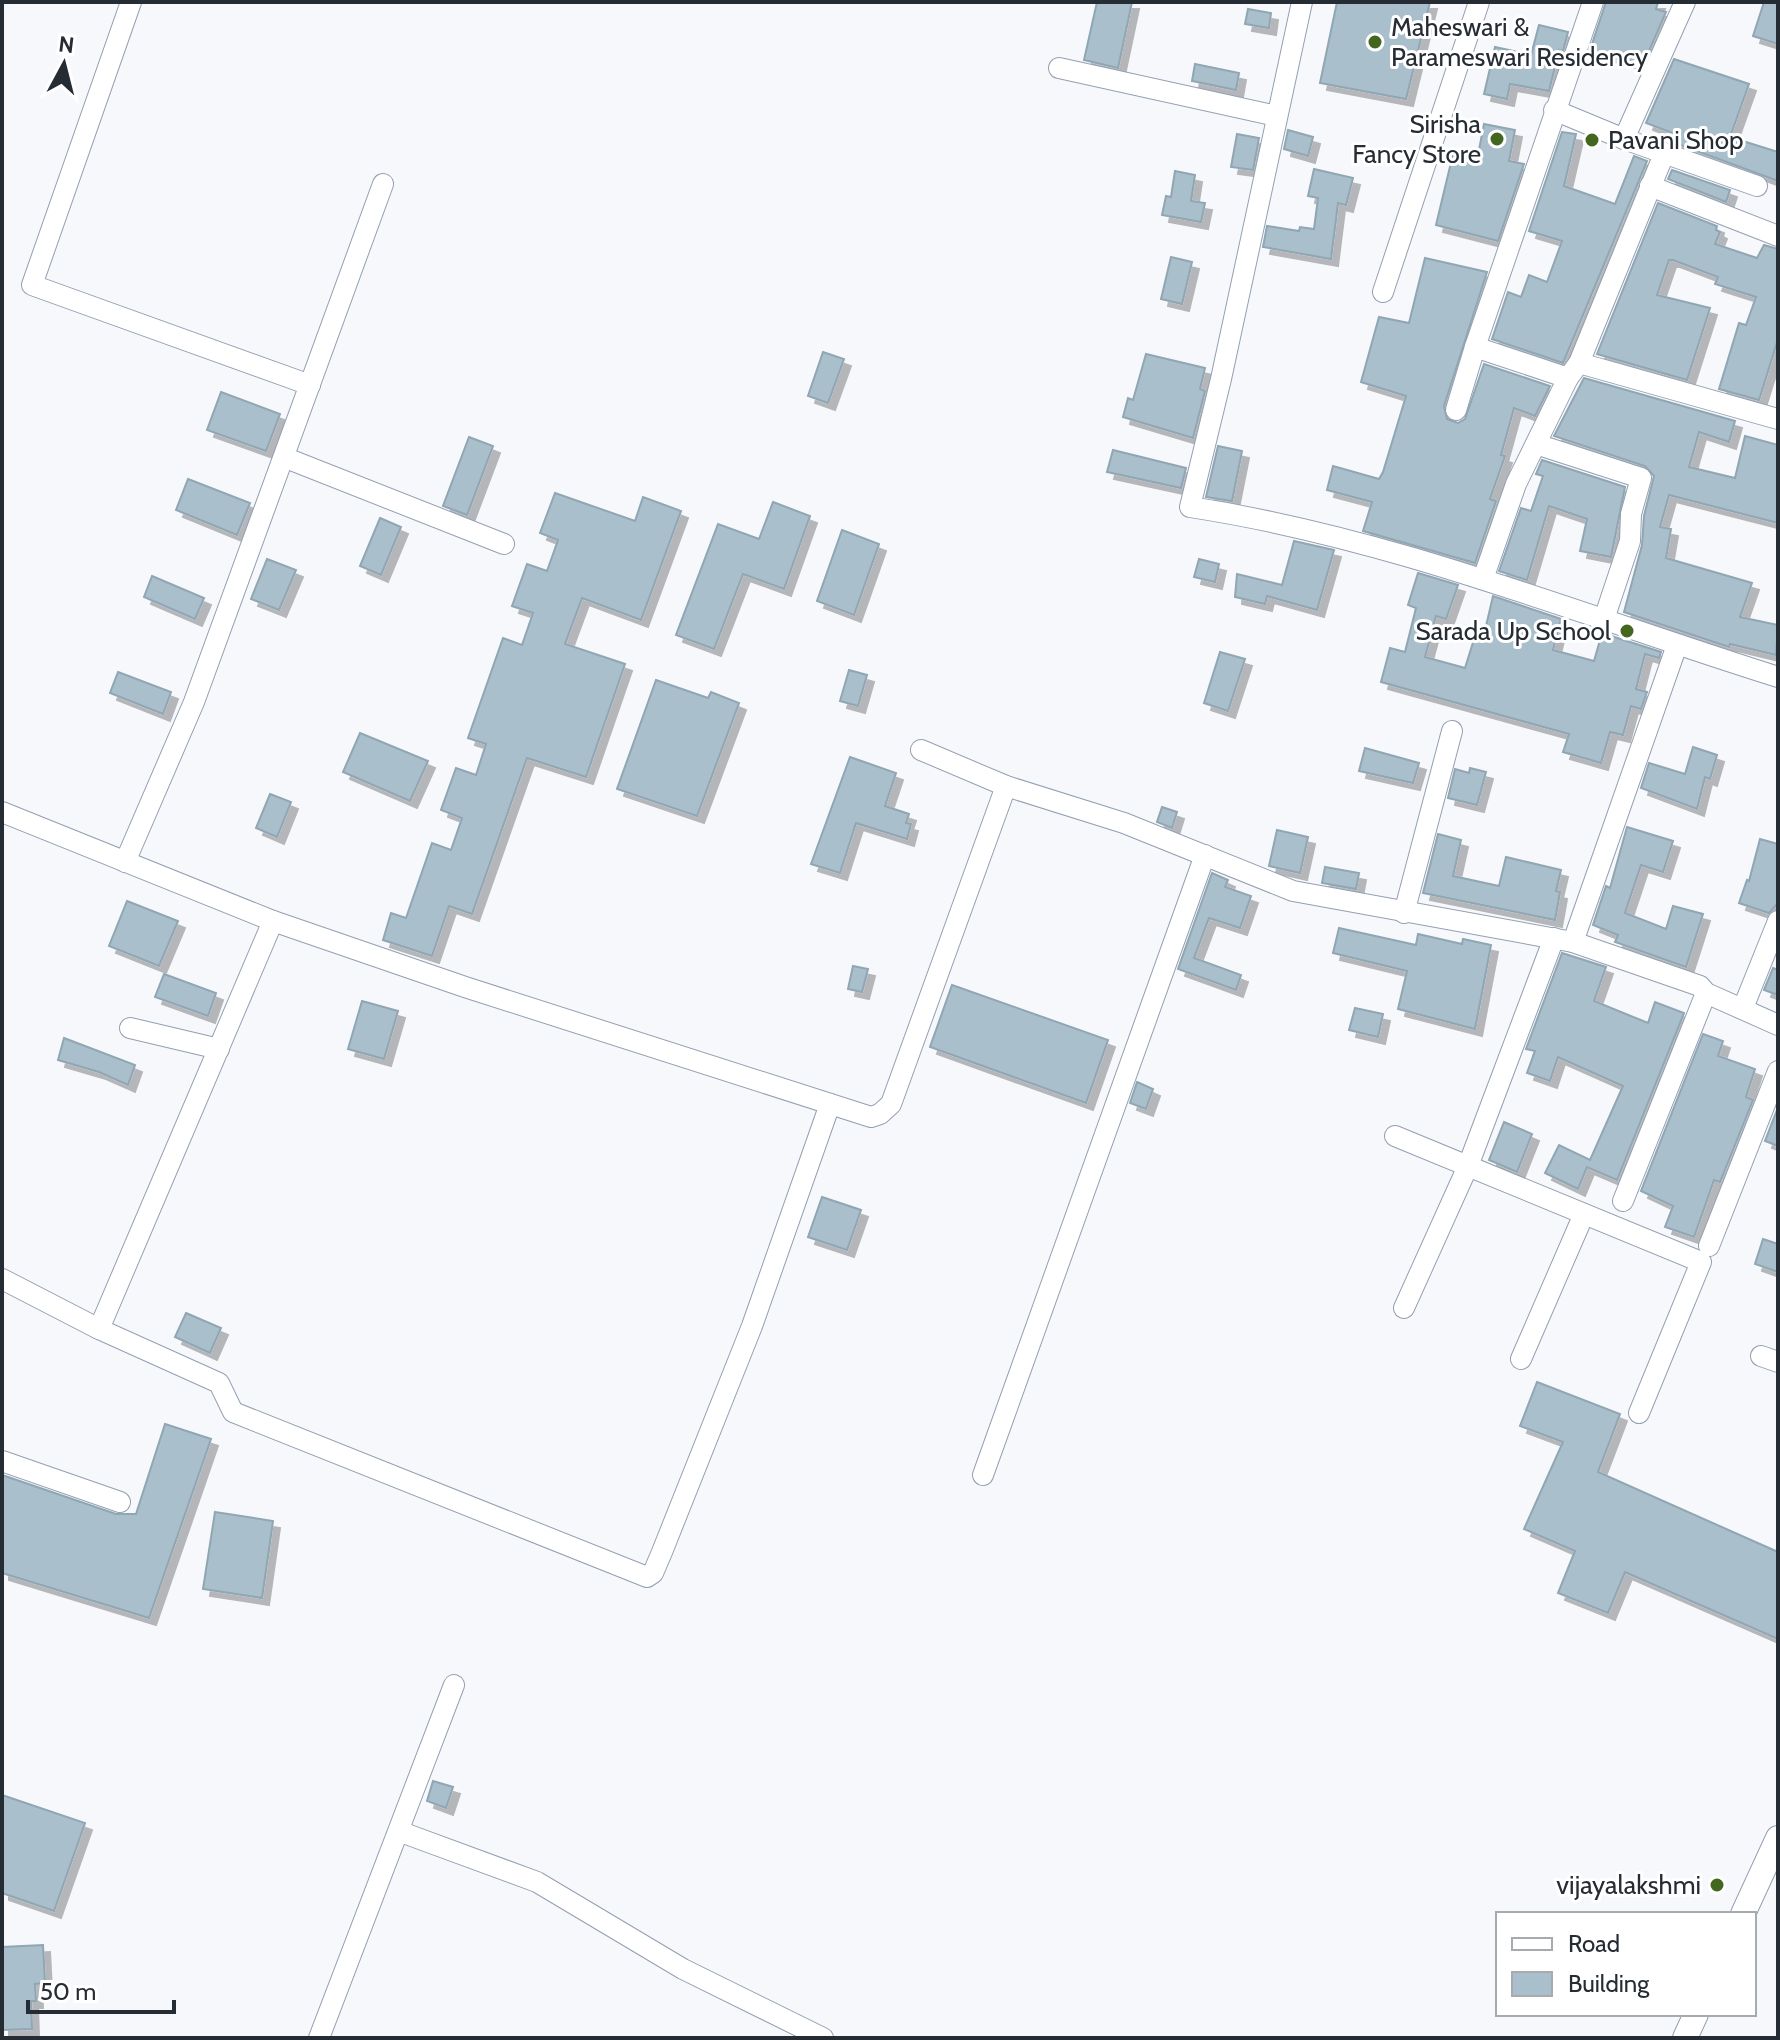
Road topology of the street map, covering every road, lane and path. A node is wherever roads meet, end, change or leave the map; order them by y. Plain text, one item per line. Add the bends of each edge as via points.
1 (131, 2) edge
2 (1302, 2) edge
3 (1479, 2) edge
4 (1593, 2) edge
5 (1685, 2) edge
6 (1059, 68) dead end
7 (1554, 110) junction
8 (1277, 116) junction
9 (1624, 139) junction
10 (1664, 154) junction
11 (383, 184) dead end
12 (1650, 186) junction
13 (1757, 186) dead end
14 (1778, 236) edge
15 (1383, 292) dead end
16 (1475, 347) junction
17 (1574, 370) junction
18 (310, 385) junction
19 (1456, 410) dead end
20 (1778, 419) edge
21 (1536, 444) junction
22 (286, 458) junction
23 (504, 544) dead end
24 (1483, 579) junction
25 (1604, 619) junction
26 (1677, 645) junction
27 (1778, 677) edge
28 (1452, 731) dead end
29 (921, 750) dead end
30 (1006, 786) junction
31 (2, 812) edge
32 (1205, 855) junction
33 (125, 862) junction
34 (1404, 913) junction
35 (273, 921) junction
36 (1778, 921) edge
37 (1564, 940) junction
38 (1706, 993) junction
39 (1743, 1008) junction
40 (1778, 1025) edge
41 (130, 1028) dead end
42 (219, 1049) junction
43 (1778, 1071) edge
44 (830, 1104) junction
45 (1395, 1136) dead end
46 (1468, 1166) junction
47 (1623, 1201) dead end
48 (1584, 1214) junction
49 (1709, 1246) dead end
50 (2, 1279) edge
51 (1404, 1308) dead end
52 (99, 1329) junction
53 (1521, 1359) dead end
54 (1639, 1413) dead end
55 (2, 1461) edge
56 (983, 1475) dead end
57 (120, 1502) dead end
58 (454, 1685) dead end
59 (401, 1832) junction
60 (1778, 1838) edge
61 (1744, 1912) edge
62 (1695, 2016) edge
63 (319, 2038) edge
64 (823, 2038) edge
65 (1685, 2038) edge

1 - 18 street via 32,285
2 - 8 street
3 - 15 street
4 - 7 street
5 - 9 street
6 - 8 street
7 - 9 street
7 - 16 street
8 - 24 street via 1190,507 1251,516
9 - 10 street
10 - 12 street
10 - 13 street
11 - 18 street
12 - 14 street
12 - 17 street
16 - 17 street
16 - 19 street
17 - 20 street
17 - 21 street
18 - 22 street
21 - 24 street
21 - 25 street via 1641,478 1630,541
22 - 23 street
22 - 33 street via 194,702
24 - 25 street
25 - 26 street
26 - 27 street
26 - 37 street
28 - 34 street
29 - 30 street
30 - 32 street
30 - 44 street via 891,1104 871,1117
31 - 33 street
32 - 34 street via 1293,891
32 - 56 street
33 - 35 street
34 - 37 street
35 - 42 street
35 - 44 street
36 - 39 street
37 - 38 street via 1660,971
37 - 46 street
38 - 39 street
38 - 47 street
39 - 40 street
41 - 42 street
42 - 52 street
43 - 49 street
44 - 52 street via 752,1326 662,1552 647,1577 233,1412 219,1383
45 - 46 street
46 - 48 street
46 - 51 street
48 - 53 street
48 - 54 street via 1701,1262
50 - 52 street
55 - 57 street
58 - 59 street
59 - 63 street
59 - 64 street via 537,1882 683,1969
60 - 61 main road
62 - 65 main road

